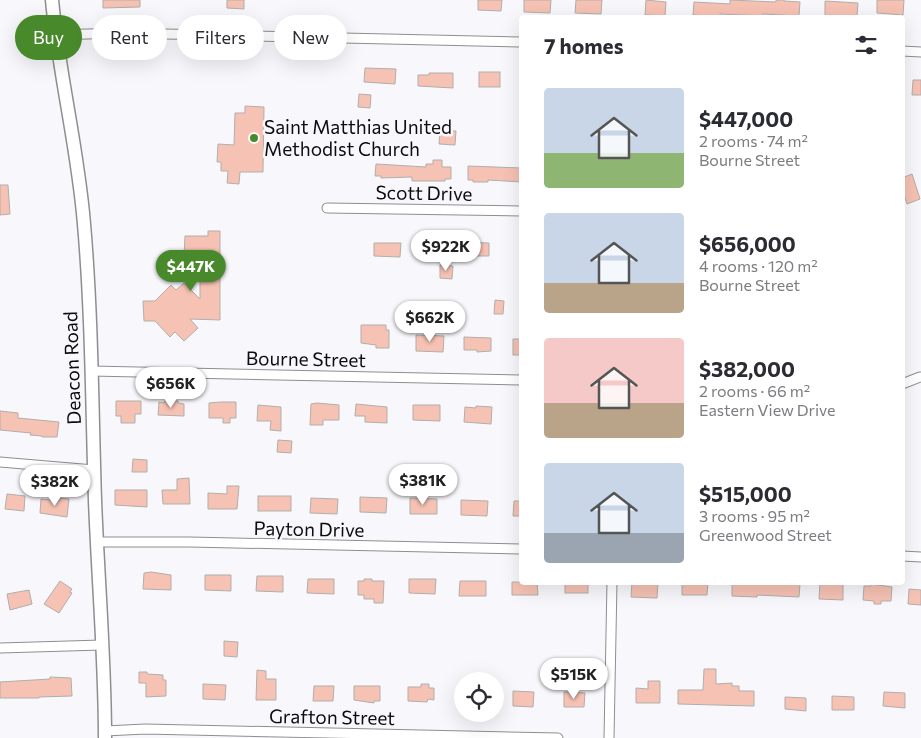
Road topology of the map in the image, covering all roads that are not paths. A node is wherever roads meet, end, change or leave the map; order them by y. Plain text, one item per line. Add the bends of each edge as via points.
1 (52, 0) edge
2 (53, 15) edge
3 (82, 34) edge
4 (519, 42) edge
5 (905, 51) edge
6 (921, 52) edge
7 (59, 60) edge
8 (327, 208) dead end
9 (519, 211) edge
10 (91, 371) junction
11 (920, 377) edge
12 (519, 380) edge
13 (905, 383) edge
14 (0, 462) edge
15 (94, 470) junction
16 (96, 542) junction
17 (519, 549) edge
18 (905, 556) edge
19 (921, 557) edge
20 (612, 585) edge
21 (102, 645) junction
22 (0, 648) edge
23 (105, 734) edge
24 (558, 738) edge
25 (609, 738) edge

1 - 2 main road, Deacon Road
3 - 4 street
5 - 6 street
7 - 10 main road, Deacon Road via 80,178
8 - 9 street, Scott Drive
10 - 12 street, Bourne Street
10 - 15 main road, Deacon Road
11 - 13 street
14 - 15 street
15 - 16 main road, Deacon Road
16 - 17 street, Payton Drive
16 - 21 main road, Deacon Road
18 - 19 street
20 - 25 street
21 - 22 street
21 - 23 main road, Deacon Road
23 - 24 street, Grafton Street via 145,729

